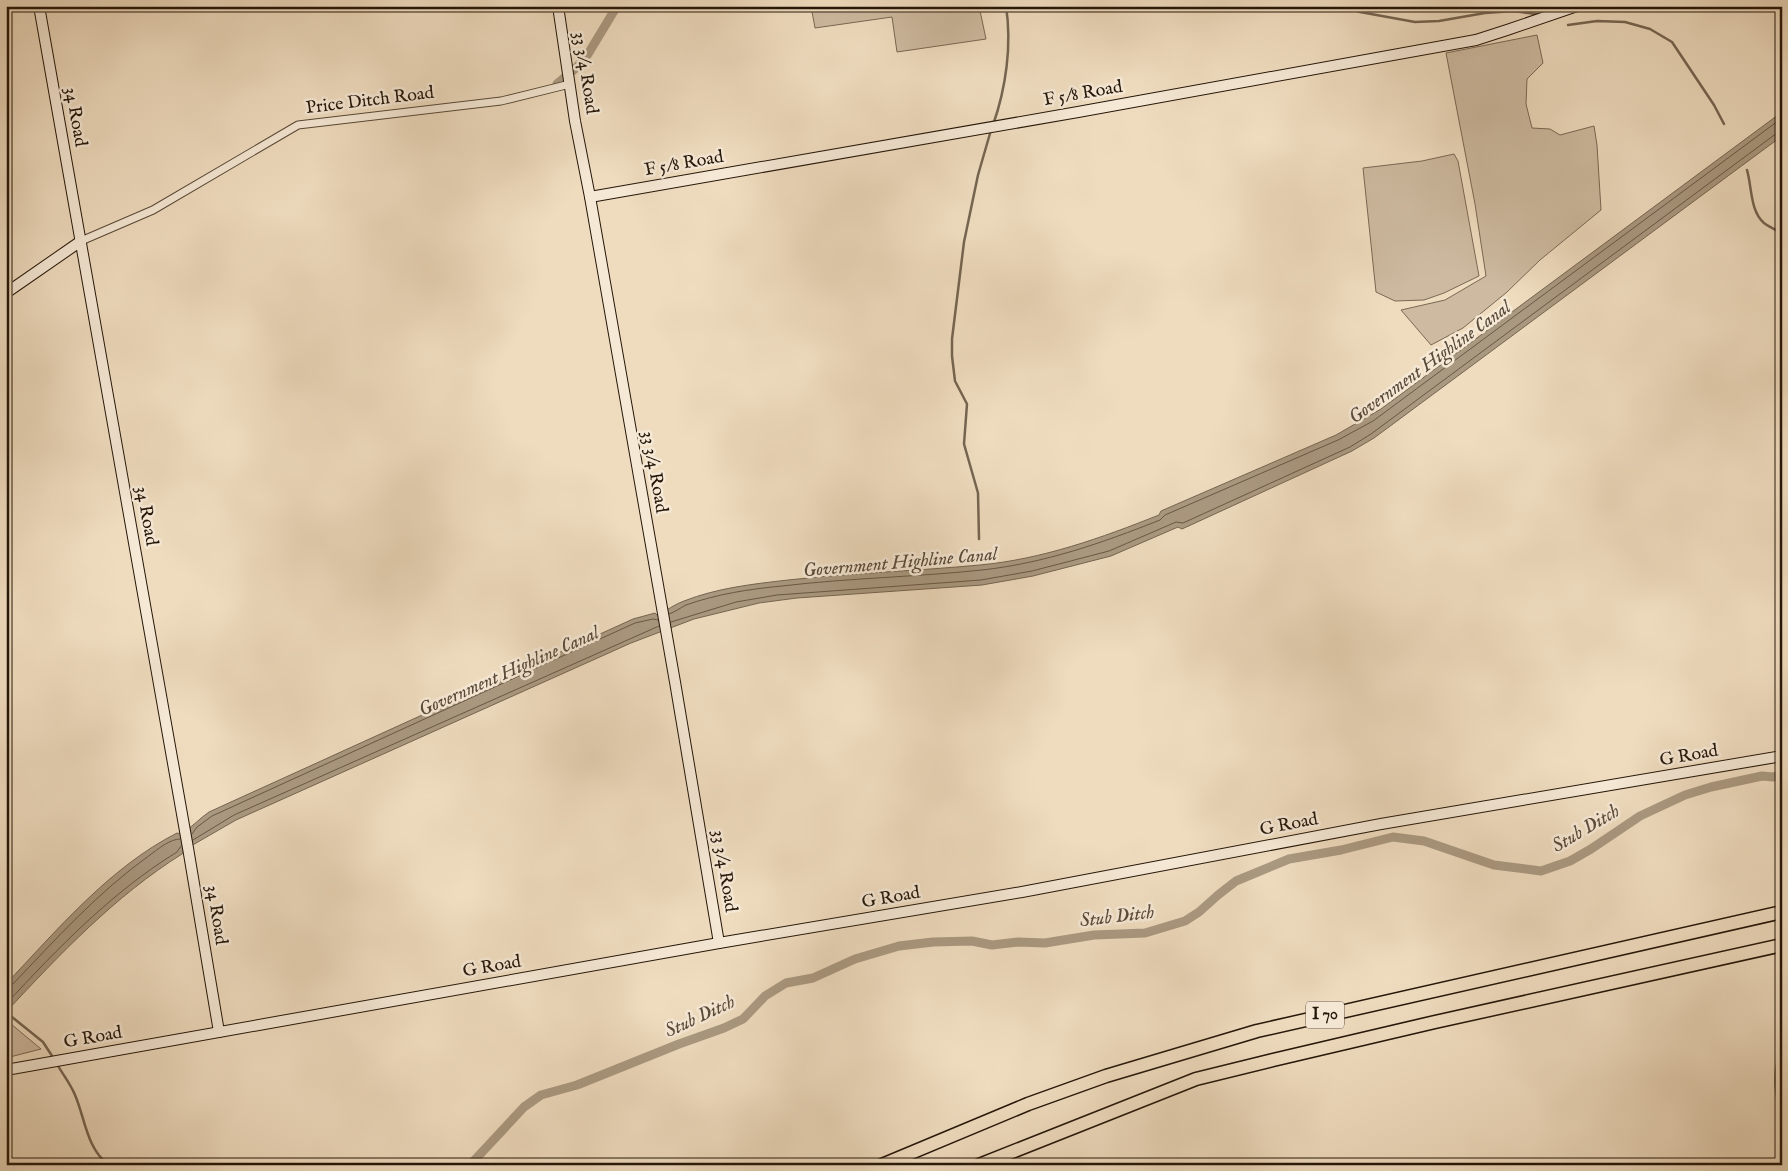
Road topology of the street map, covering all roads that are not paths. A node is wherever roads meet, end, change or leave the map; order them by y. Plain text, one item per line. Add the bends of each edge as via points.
1 (39, 6) edge
2 (558, 6) edge
3 (1577, 6) edge
4 (570, 84) junction
5 (590, 197) junction
6 (81, 242) junction
7 (6, 293) edge
8 (1782, 756) edge
9 (1782, 912) edge
10 (719, 944) junction
11 (1782, 945) edge
12 (218, 1032) junction
13 (6, 1070) edge
14 (882, 1165) edge
15 (979, 1165) edge

1 - 6 street, 34 Road
2 - 4 street, 33 3/4 Road
3 - 5 street, F 5/8 Road via 1476,40
4 - 5 street, 33 3/4 Road
4 - 6 street, Price Ditch Road via 501,101 298,125 152,210
5 - 10 street, 33 3/4 Road
6 - 7 street
6 - 12 street, 34 Road
8 - 10 street, G Road via 1391,822 1022,892
9 - 14 highway, I 70 via 1257,1031 1028,1104
10 - 12 street, G Road
11 - 15 highway, I 70 via 1196,1080
12 - 13 street, G Road

